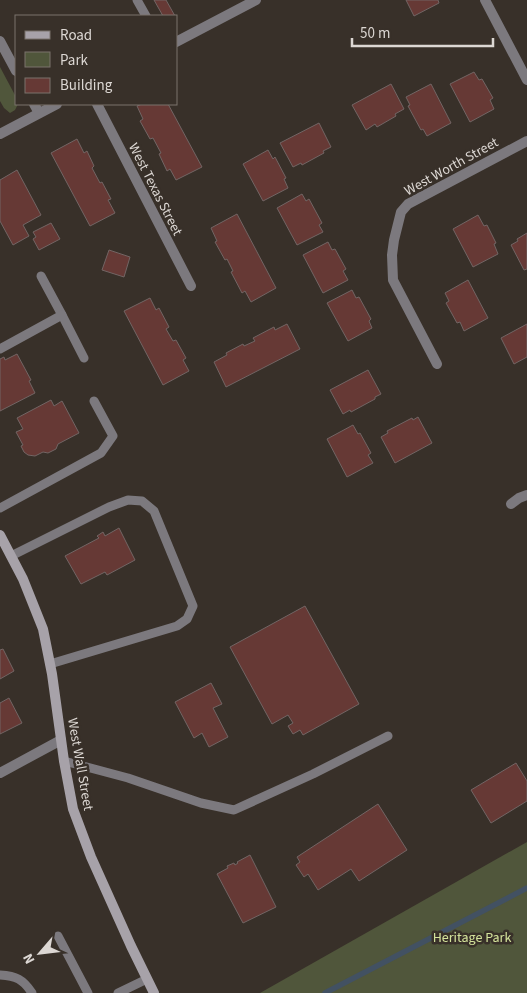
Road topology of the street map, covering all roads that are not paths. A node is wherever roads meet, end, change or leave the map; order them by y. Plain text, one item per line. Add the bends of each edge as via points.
1 (137, 0) edge
2 (256, 0) edge
3 (485, 0) edge
4 (145, 15) edge
5 (0, 41) edge
6 (178, 41) edge
7 (15, 69) edge
8 (527, 80) edge
9 (53, 105) edge
10 (98, 105) edge
11 (36, 109) edge
12 (0, 134) edge
13 (527, 141) edge
14 (41, 276) dead end
15 (191, 286) dead end
16 (62, 315) junction
17 (0, 349) edge
18 (84, 358) dead end
19 (437, 364) dead end
20 (94, 401) dead end
21 (527, 495) edge
22 (511, 504) dead end
23 (0, 508) edge
24 (0, 535) edge
25 (11, 556) junction
26 (50, 664) junction
27 (388, 736) dead end
28 (61, 740) junction
29 (64, 761) junction
30 (0, 772) edge
31 (58, 936) dead end
32 (0, 975) edge
33 (147, 979) junction
34 (32, 993) edge
35 (88, 993) edge
36 (118, 993) edge
37 (154, 993) edge

1 - 4 lane
2 - 6 street
3 - 8 street
5 - 7 street
9 - 11 street
10 - 15 street, West Texas Street
11 - 12 street
13 - 19 street, West Worth Street via 408,204 401,212 392,256 393,280
14 - 16 lane
16 - 17 lane
16 - 18 lane
20 - 23 lane via 113,436 101,453
21 - 22 street
24 - 25 street, West Wall Street
25 - 26 street, West Wall Street via 43,629
25 - 26 lane via 109,507 128,500 142,501 154,511 192,606 187,619 177,626
26 - 28 street, West Wall Street
27 - 29 lane via 234,810
28 - 29 street, West Wall Street
28 - 30 street
29 - 33 street, West Wall Street via 73,809 91,857
31 - 35 lane
32 - 34 lane via 16,976
33 - 36 lane
33 - 37 street, West Wall Street

